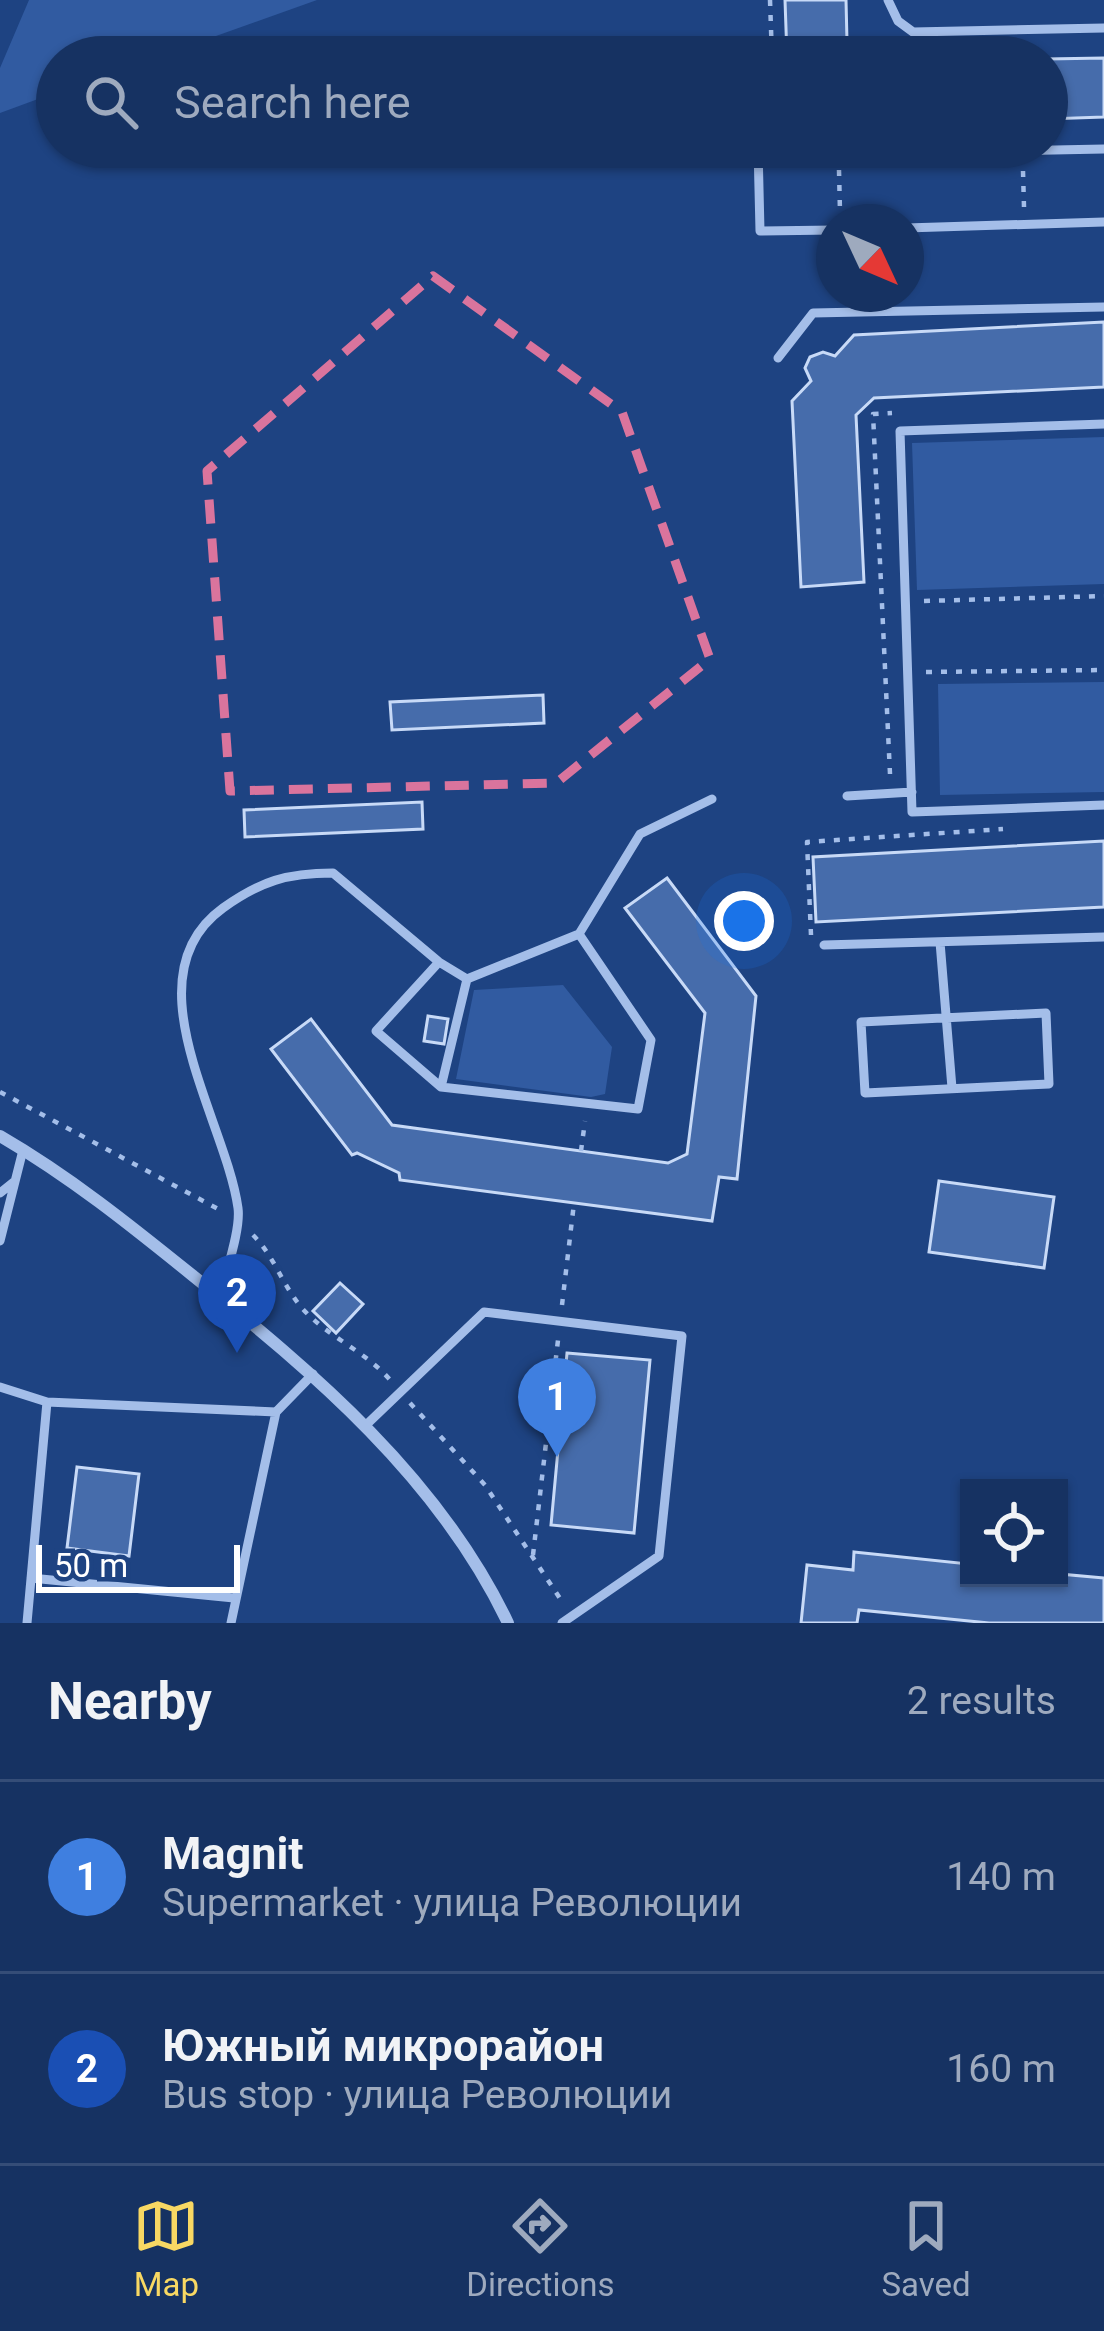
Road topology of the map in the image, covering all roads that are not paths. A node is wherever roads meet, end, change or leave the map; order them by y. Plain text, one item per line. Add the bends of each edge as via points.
1 (888, 0) edge
2 (1104, 28) edge
3 (1068, 149) edge
4 (1104, 149) edge
5 (758, 168) edge
6 (1104, 222) edge
7 (924, 227) edge
8 (816, 230) edge
9 (1104, 307) edge
10 (778, 358) dead end
11 (1104, 424) edge
12 (912, 791) junction
13 (847, 796) dead end
14 (712, 800) dead end
15 (1104, 806) edge
16 (579, 934) junction
17 (1104, 937) edge
18 (940, 941) junction
19 (824, 944) dead end
20 (439, 962) junction
21 (467, 979) junction
22 (946, 1018) junction
23 (441, 1087) junction
24 (952, 1088) junction
25 (0, 1136) edge
26 (23, 1150) junction
27 (15, 1181) junction
28 (0, 1193) edge
29 (0, 1241) edge
30 (220, 1298) junction
31 (314, 1374) junction
32 (0, 1387) edge
33 (46, 1402) junction
34 (276, 1412) junction
35 (365, 1426) junction
36 (31, 1578) junction
37 (234, 1598) junction
38 (567, 1620) edge
39 (27, 1623) edge
40 (231, 1623) edge
41 (508, 1623) edge

1 - 2 lane via 914,32
3 - 4 lane
5 - 8 lane via 760,232
6 - 7 lane
9 - 10 lane via 813,313
11 - 12 lane via 900,431
12 - 13 lane
12 - 15 lane via 912,812
14 - 16 lane via 640,834
16 - 21 lane
16 - 23 lane via 651,1040 638,1108
17 - 18 lane
18 - 19 lane
18 - 22 lane
20 - 21 lane
20 - 23 lane via 376,1030
20 - 30 lane via 333,873 290,873 202,923 181,968 187,1038 239,1211
21 - 23 lane
22 - 24 lane
22 - 24 lane via 861,1022 865,1093
22 - 24 lane via 1046,1013 1049,1084
25 - 26 street
26 - 27 lane
26 - 30 street
27 - 28 lane
27 - 29 lane
30 - 31 street
31 - 34 lane
31 - 35 street
32 - 33 lane
33 - 34 lane
33 - 36 lane
34 - 37 lane
35 - 38 lane via 484,1312 682,1336 659,1556
35 - 41 street via 456,1534
36 - 37 lane
36 - 39 lane
37 - 40 lane

